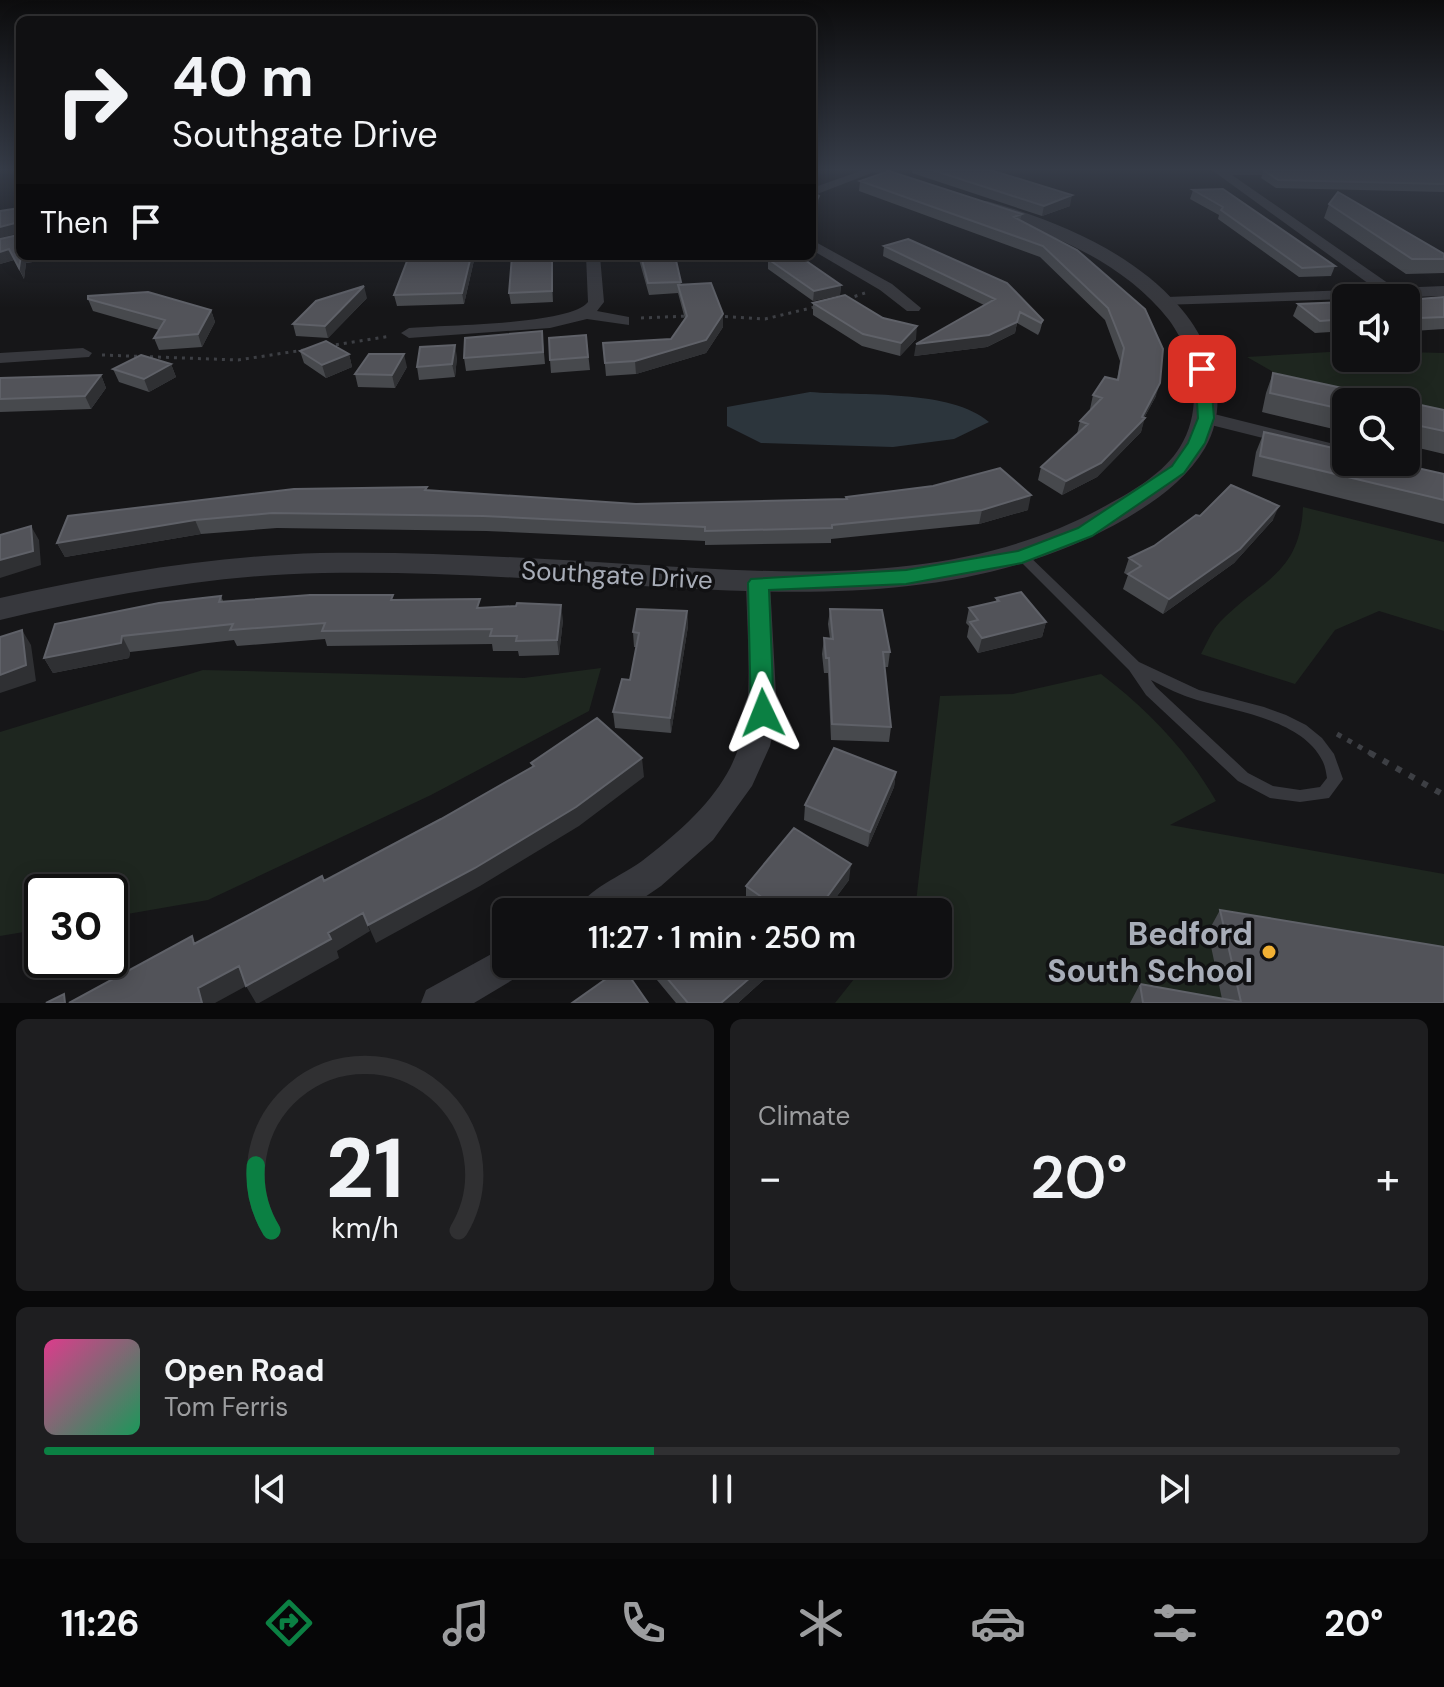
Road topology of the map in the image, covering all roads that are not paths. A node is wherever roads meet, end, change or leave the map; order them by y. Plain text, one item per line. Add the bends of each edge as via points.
1 (1009, 215) edge
2 (1281, 215) edge
3 (816, 246) edge
4 (593, 260) edge
5 (1379, 284) edge
6 (1444, 291) edge
7 (1420, 292) edge
8 (1332, 295) edge
9 (1167, 302) junction
10 (913, 308) dead end
11 (587, 314) junction
12 (623, 321) road end
13 (409, 333) road end
14 (83, 353) road end
15 (0, 358) edge
16 (1206, 418) junction
17 (1332, 450) edge
18 (1022, 556) junction
19 (758, 583) junction
20 (0, 609) edge
21 (1134, 666) junction
22 (616, 898) edge
23 (492, 972) edge
24 (439, 1003) edge

1 - 9 street, Southgate Drive via 1074,239
2 - 5 street
3 - 10 street
4 - 11 street via 596,302
6 - 7 street
8 - 9 street
9 - 16 street, Southgate Drive via 1194,345 1202,369
11 - 12 street
11 - 13 street via 550,323
14 - 15 street
16 - 17 street
16 - 18 street, Southgate Drive via 1178,470 1085,532
18 - 19 street, Southgate Drive via 906,577
18 - 21 lane
19 - 20 street, Southgate Drive via 548,570 293,564 149,577
19 - 22 street via 763,713 747,766 701,834
21 - 21 lane via 1151,691 1243,777 1270,792 1300,796 1324,793 1335,779 1333,761 1301,730
23 - 24 street

